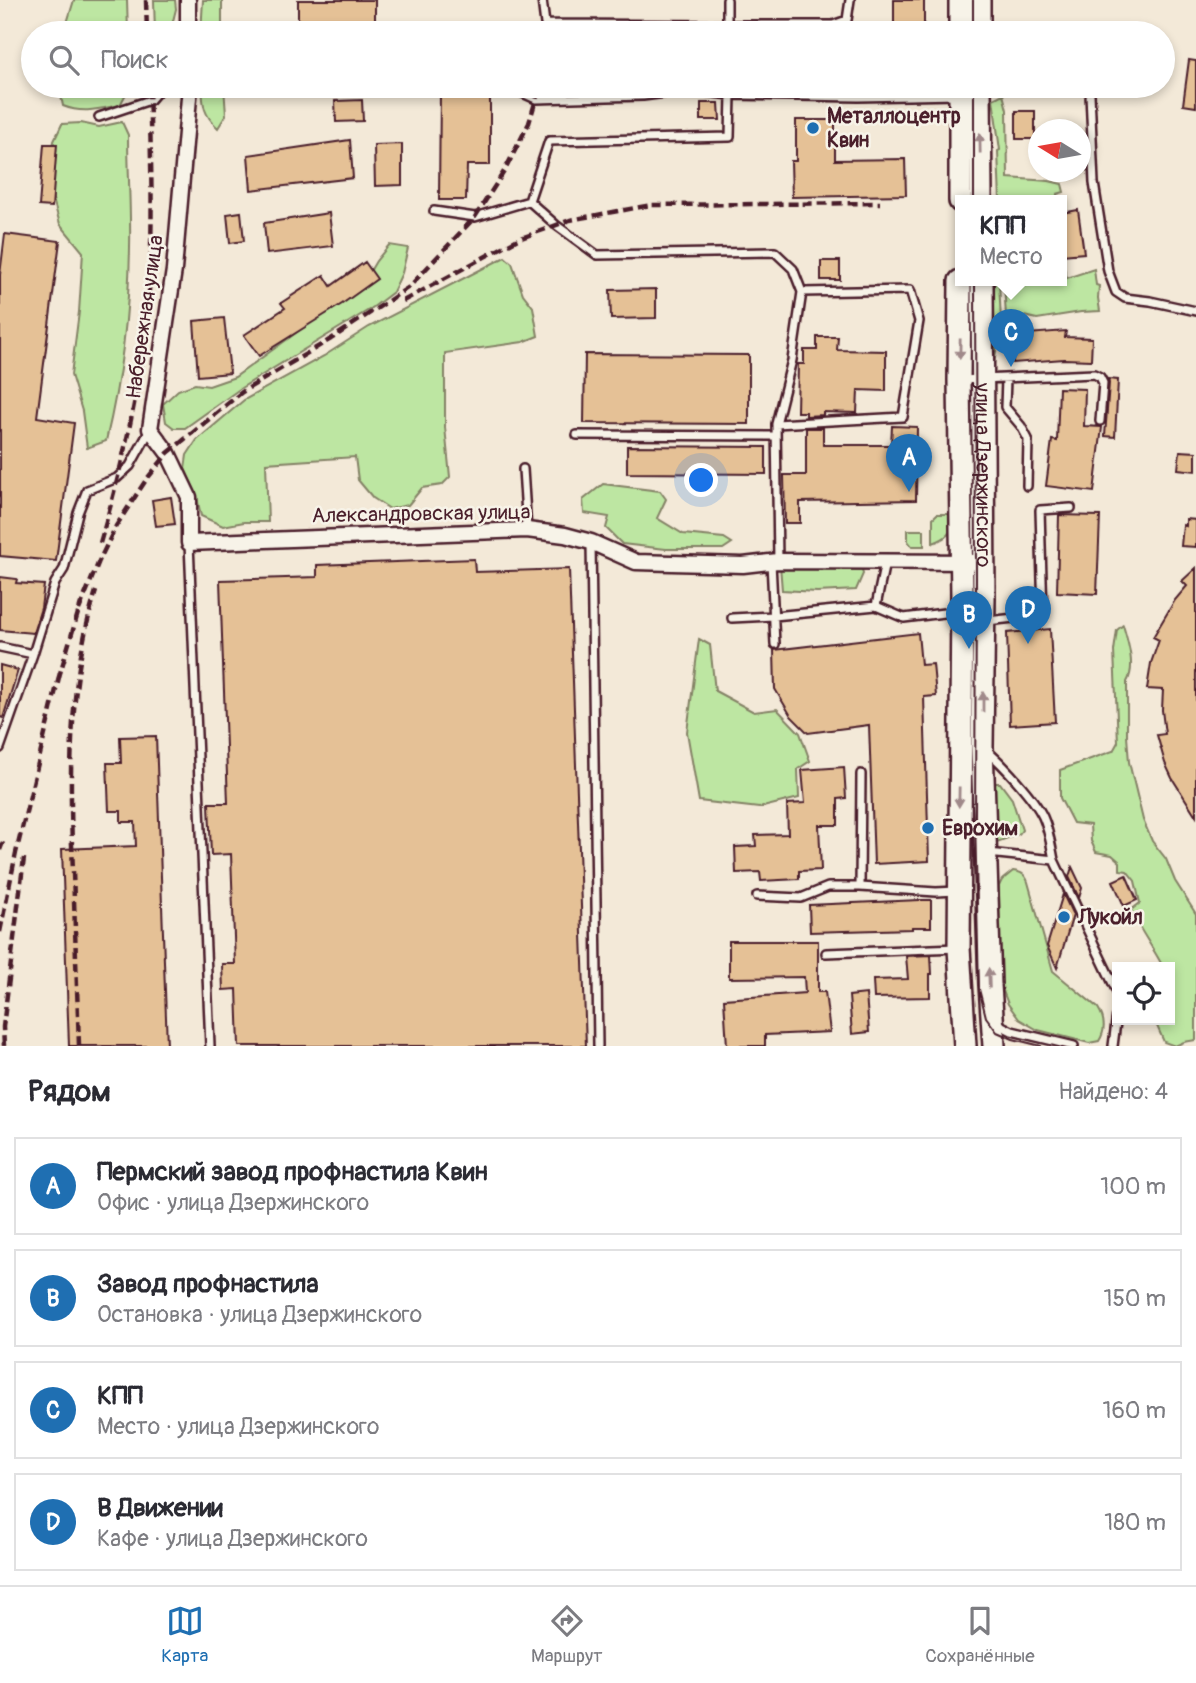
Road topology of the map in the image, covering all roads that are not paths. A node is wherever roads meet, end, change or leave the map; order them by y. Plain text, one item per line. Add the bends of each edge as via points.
1 (188, 0) edge
2 (542, 0) edge
3 (727, 0) edge
4 (850, 0) edge
5 (960, 0) edge
6 (979, 0) edge
7 (188, 21) edge
8 (545, 21) edge
9 (727, 21) edge
10 (843, 21) edge
11 (960, 21) edge
12 (979, 21) edge
13 (151, 98) edge
14 (189, 98) edge
15 (534, 98) edge
16 (572, 98) edge
17 (731, 98) edge
18 (969, 98) edge
19 (971, 98) edge
20 (1090, 98) edge
21 (99, 117) dead end
22 (961, 195) edge
23 (980, 195) edge
24 (529, 201) junction
25 (434, 211) dead end
26 (960, 286) edge
27 (982, 286) edge
28 (802, 292) junction
29 (1196, 311) edge
30 (1006, 379) junction
31 (959, 380) junction
32 (983, 380) junction
33 (1100, 421) dead end
34 (776, 424) junction
35 (150, 429) junction
36 (577, 435) dead end
37 (776, 436) junction
38 (523, 469) dead end
39 (1027, 486) dead end
40 (1071, 508) dead end
41 (527, 530) junction
42 (591, 542) junction
43 (189, 543) junction
44 (774, 562) junction
45 (885, 562) junction
46 (983, 562) junction
47 (961, 563) junction
48 (876, 606) junction
49 (961, 611) junction
50 (774, 616) junction
51 (732, 618) dead end
52 (983, 622) junction
53 (775, 644) dead end
54 (0, 647) edge
55 (33, 654) junction
56 (982, 746) junction
57 (0, 748) edge
58 (860, 774) dead end
59 (985, 853) junction
60 (1054, 860) junction
61 (860, 887) junction
62 (958, 890) junction
63 (757, 896) dead end
64 (959, 948) junction
65 (826, 953) dead end
66 (1112, 982) edge
67 (1116, 1025) edge
68 (976, 1028) edge
69 (1060, 1044) edge
70 (210, 1046) edge
71 (597, 1046) edge
72 (1074, 1046) edge
73 (1113, 1046) edge

1 - 7 street
2 - 8 lane
3 - 9 lane
4 - 10 lane
5 - 11 main road
6 - 12 main road
13 - 21 lane
14 - 35 street, Набережная улица via 174,270
15 - 16 lane
17 - 24 lane via 730,137 549,141
18 - 22 main road
23 -> 19 main road
20 - 29 lane via 1094,183 1108,271 1116,292 1125,298
24 - 25 lane via 475,217
24 - 28 lane via 597,255 775,252 793,269
26 -> 31 main road, улица Дзержинского
27 - 32 main road, улица Дзержинского
28 - 34 lane
28 - 34 lane via 910,290 919,321 903,417
30 - 32 lane
30 - 33 lane via 1098,375 1103,383
30 - 39 lane via 1005,407 1028,439
31 - 32 lane
31 - 47 main road, улица Дзержинского
32 - 46 main road, улица Дзержинского
34 - 37 lane
35 - 43 street, Набережная улица via 169,453 189,497
35 - 55 lane via 130,466 117,478 87,490
36 - 37 lane
37 - 44 lane
38 - 41 lane
40 - 52 lane via 1040,510 1042,615
41 - 42 street, Александровская улица
41 - 43 street, Александровская улица
42 - 44 street, Александровская улица via 636,562
42 - 71 lane
43 - 70 lane
44 - 45 street, Александровская улица
44 - 50 lane
45 - 47 street, Александровская улица
45 - 48 lane
46 - 47 street, Александровская улица
46 - 52 main road, улица Дзержинского
47 - 49 main road, улица Дзержинского
48 - 49 lane via 904,618
48 - 50 lane
49 -> 62 main road, улица Дзержинского
50 - 51 lane
50 - 53 lane
56 -> 52 main road, улица Дзержинского
54 - 55 lane
55 - 57 lane
56 - 59 main road, улица Дзержинского
56 - 60 lane via 1035,804
58 - 61 lane
59 - 60 lane
68 -> 59 main road, улица Дзержинского
60 - 66 lane
61 - 62 lane
61 - 63 lane via 828,887 802,898
62 - 64 main road, улица Дзержинского
64 - 65 lane
64 - 68 main road, улица Дзержинского
67 - 73 lane
68 - 69 lane via 1002,1026
69 - 72 lane

